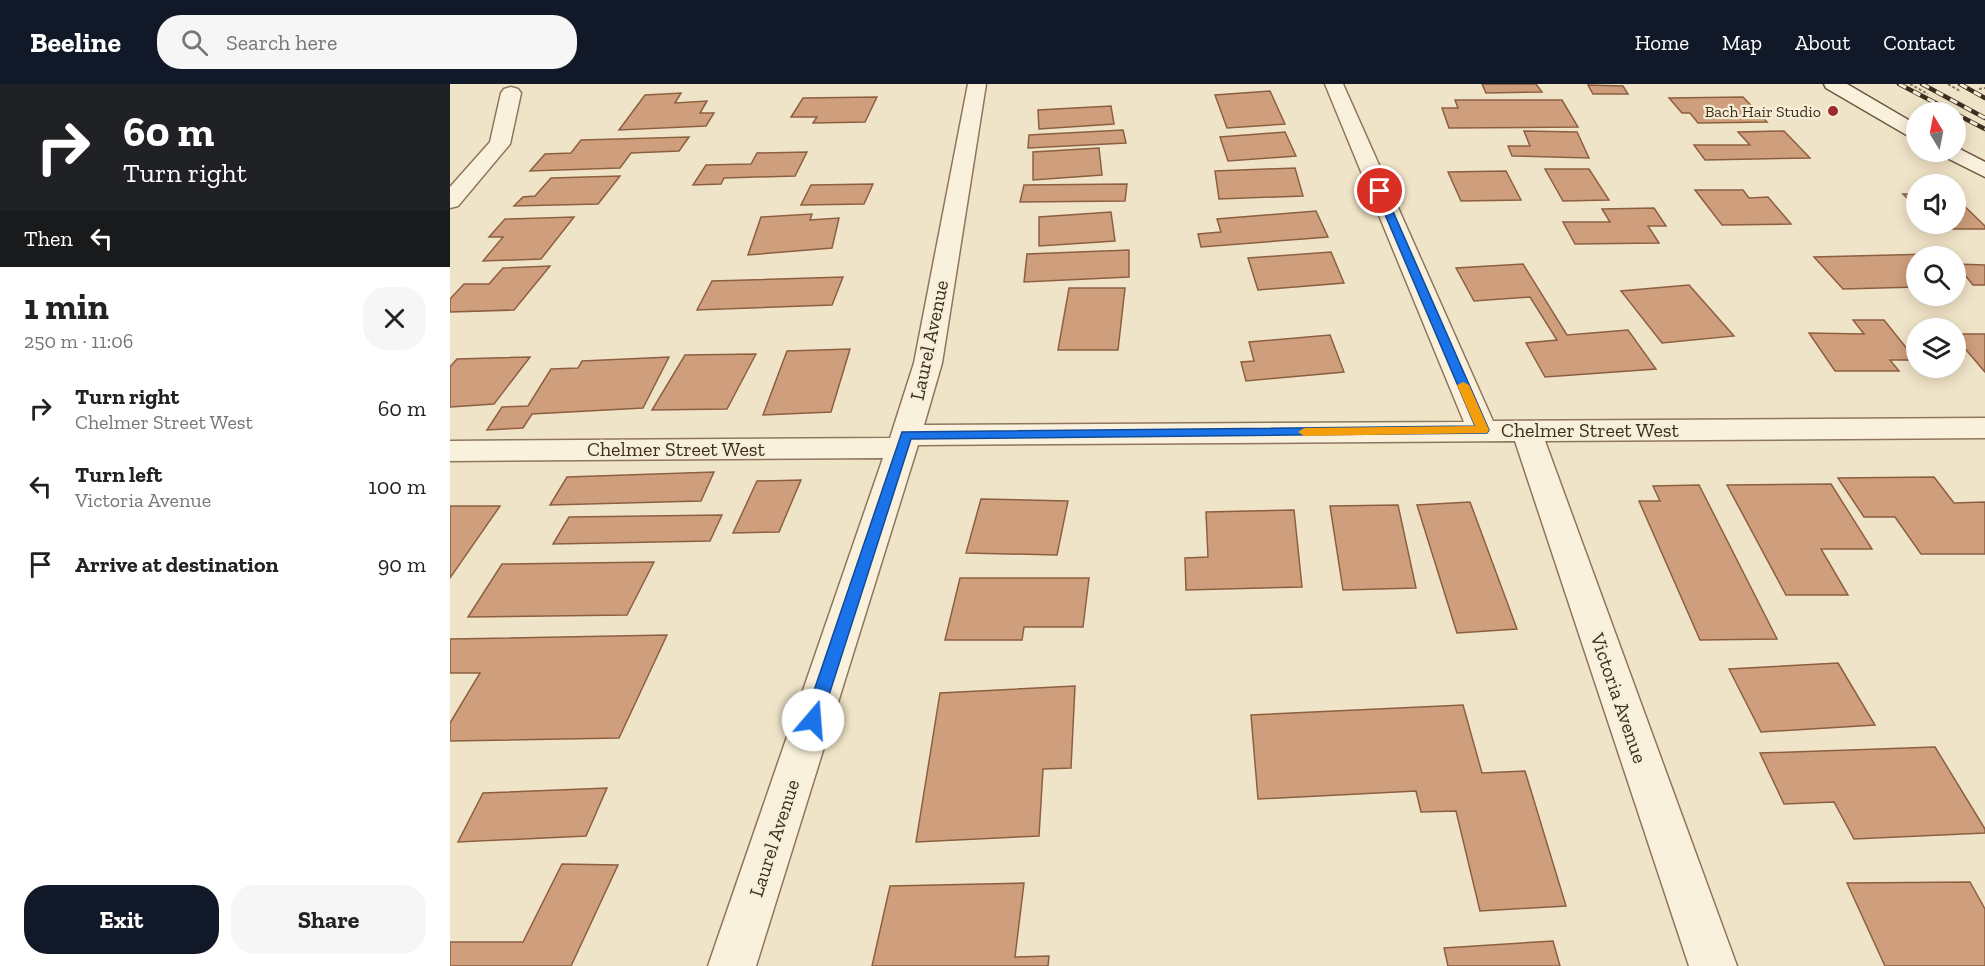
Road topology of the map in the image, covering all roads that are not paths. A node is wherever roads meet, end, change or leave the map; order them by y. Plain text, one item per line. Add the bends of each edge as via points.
1 (977, 84) edge
2 (1334, 84) edge
3 (1833, 84) edge
4 (511, 93) dead end
5 (1906, 127) edge
6 (1966, 161) edge
7 (1985, 171) edge
8 (450, 201) edge
9 (1985, 428) edge
10 (1482, 430) junction
11 (1526, 430) junction
12 (904, 441) junction
13 (450, 451) edge
14 (732, 966) edge
15 (1713, 966) edge

1 - 12 street, Laurel Avenue via 928,363
2 - 10 street
3 - 5 street
4 - 8 street via 497,149
6 - 7 street
9 - 11 street, Chelmer Street West
10 - 11 street, Chelmer Street West
10 - 12 street, Chelmer Street West
11 - 15 street, Victoria Avenue
12 - 13 street, Chelmer Street West
12 - 14 street, Laurel Avenue

